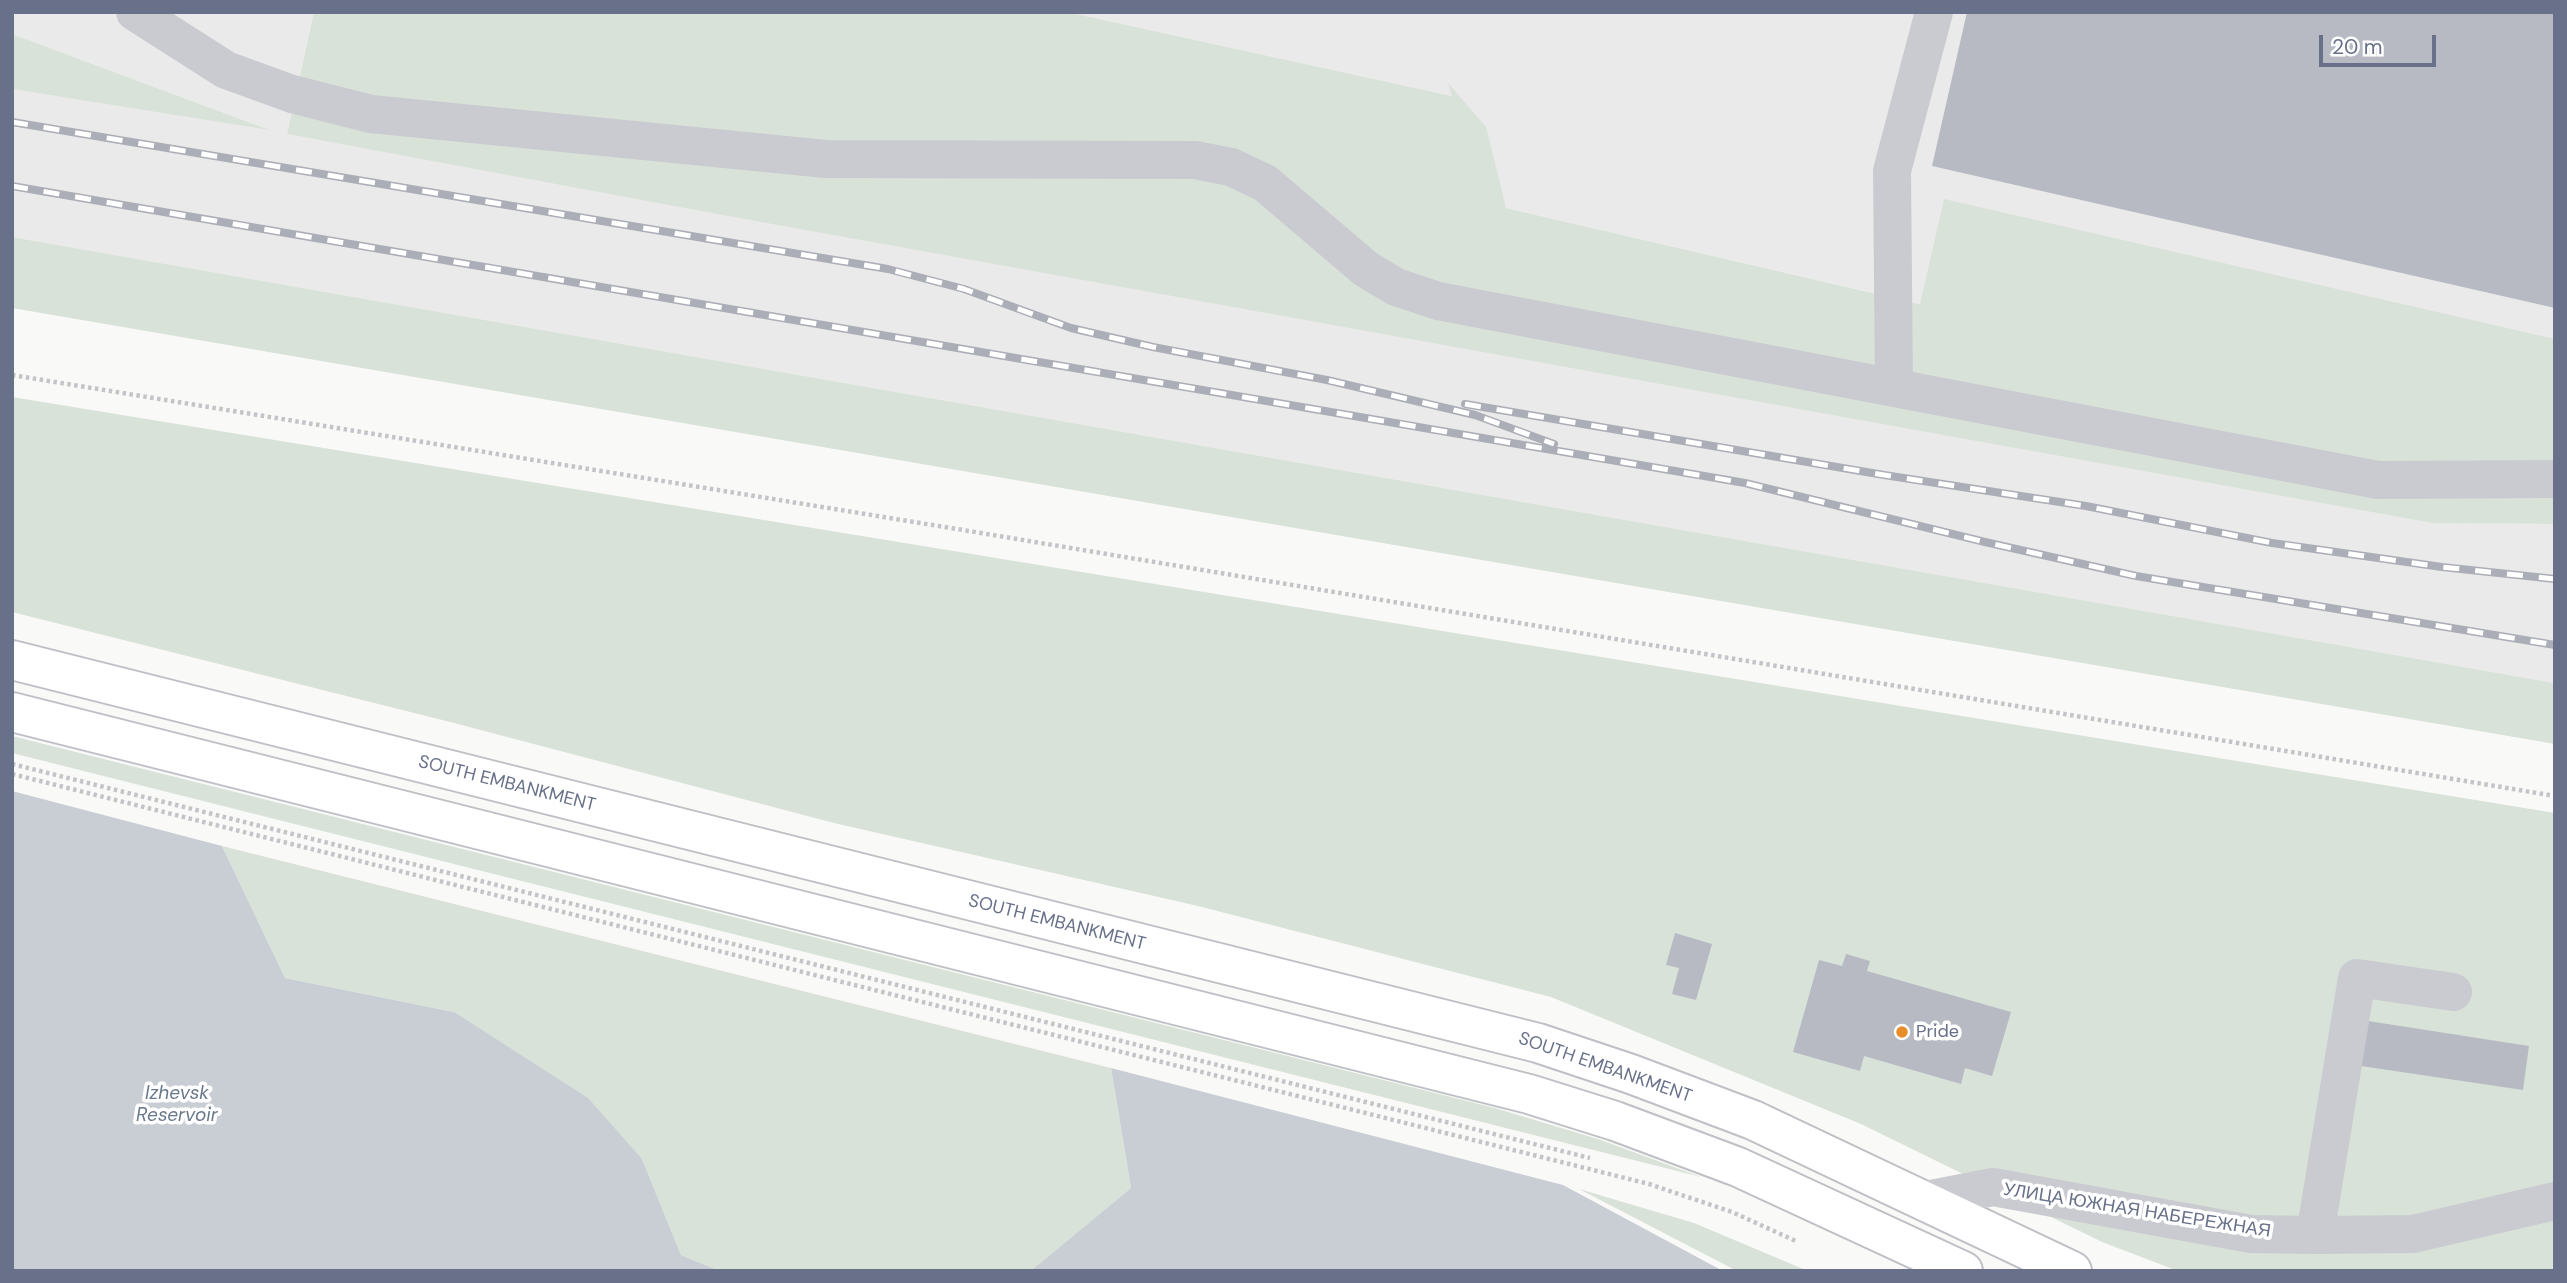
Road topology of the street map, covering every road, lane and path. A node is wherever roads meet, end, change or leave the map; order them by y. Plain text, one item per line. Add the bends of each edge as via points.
1 (135, 12) edge
2 (1934, 12) edge
3 (12, 375) edge
4 (1894, 387) junction
5 (2555, 479) edge
6 (12, 660) edge
7 (12, 712) edge
8 (12, 764) edge
9 (12, 775) edge
10 (2555, 796) edge
11 (2453, 992) dead end
12 (1596, 1159) dead end
13 (1926, 1200) junction
14 (2555, 1201) edge
15 (1731, 1212) dead end
16 (2315, 1236) junction
17 (1963, 1271) edge
18 (2072, 1271) edge

1 - 4 lane via 226,70 292,94 371,114 826,159 1195,160 1231,167 1265,183 1366,269 1396,287 1438,301
2 - 4 lane via 1892,171
3 - 10 path
4 - 5 lane via 2378,480
6 - 13 main road, SOUTH EMBANKMENT via 1538,1043 1753,1120
7 - 17 main road via 1529,1094 1738,1167
8 - 12 path
9 - 15 path via 1649,1184
11 - 16 lane via 2357,978
13 - 16 lane, УЛИЦА ЮЖНАЯ НАБЕРЕЖНАЯ via 1993,1187 2252,1234
13 - 18 main road, SOUTH EMBANKMENT
14 - 16 lane, УЛИЦА ЮЖНАЯ НАБЕРЕЖНАЯ via 2413,1234

